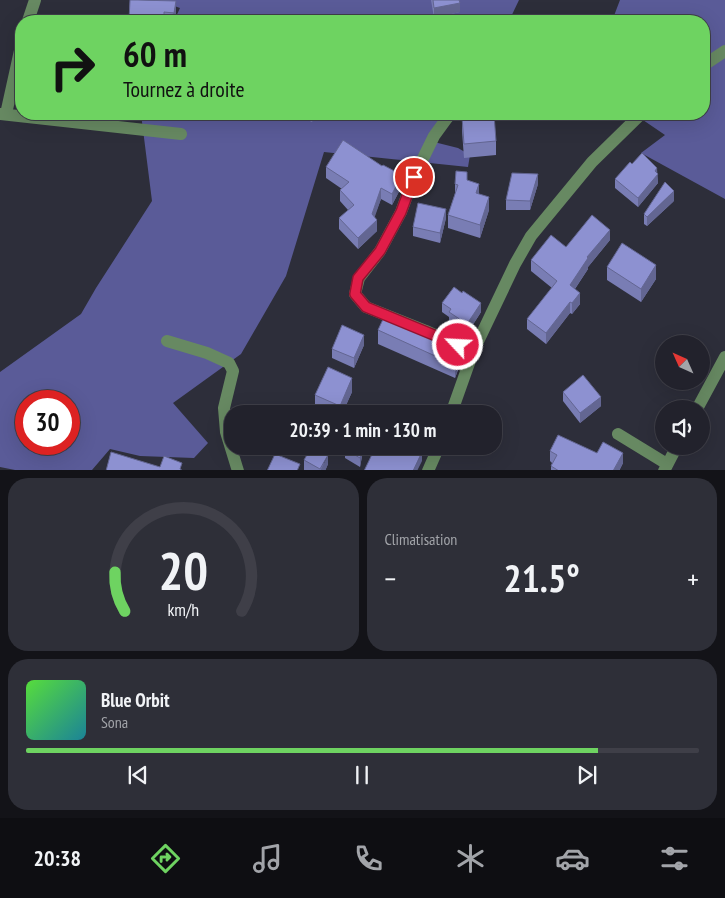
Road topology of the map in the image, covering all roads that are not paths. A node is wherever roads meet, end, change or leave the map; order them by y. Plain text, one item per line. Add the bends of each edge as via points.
1 (35, 0) edge
2 (30, 15) edge
3 (725, 51) edge
4 (710, 61) edge
5 (15, 69) edge
6 (3, 114) edge
7 (56, 120) edge
8 (446, 120) edge
9 (635, 120) edge
10 (181, 134) dead end
11 (167, 341) dead end
12 (473, 352) junction
13 (725, 357) edge
14 (702, 400) edge
15 (454, 405) edge
16 (618, 434) dead end
17 (435, 455) edge
18 (672, 455) edge
19 (666, 467) edge
20 (238, 470) edge
21 (428, 470) edge

1 - 2 street
3 - 4 street
5 - 6 street
7 - 10 street
8 - 12 street via 434,136 380,251 358,278 355,294 366,307
9 - 12 street via 592,162 531,236
11 - 20 street via 228,363 233,371 224,408 226,432
12 - 15 street
13 - 14 street
16 - 19 street
17 - 21 street
18 - 19 street

